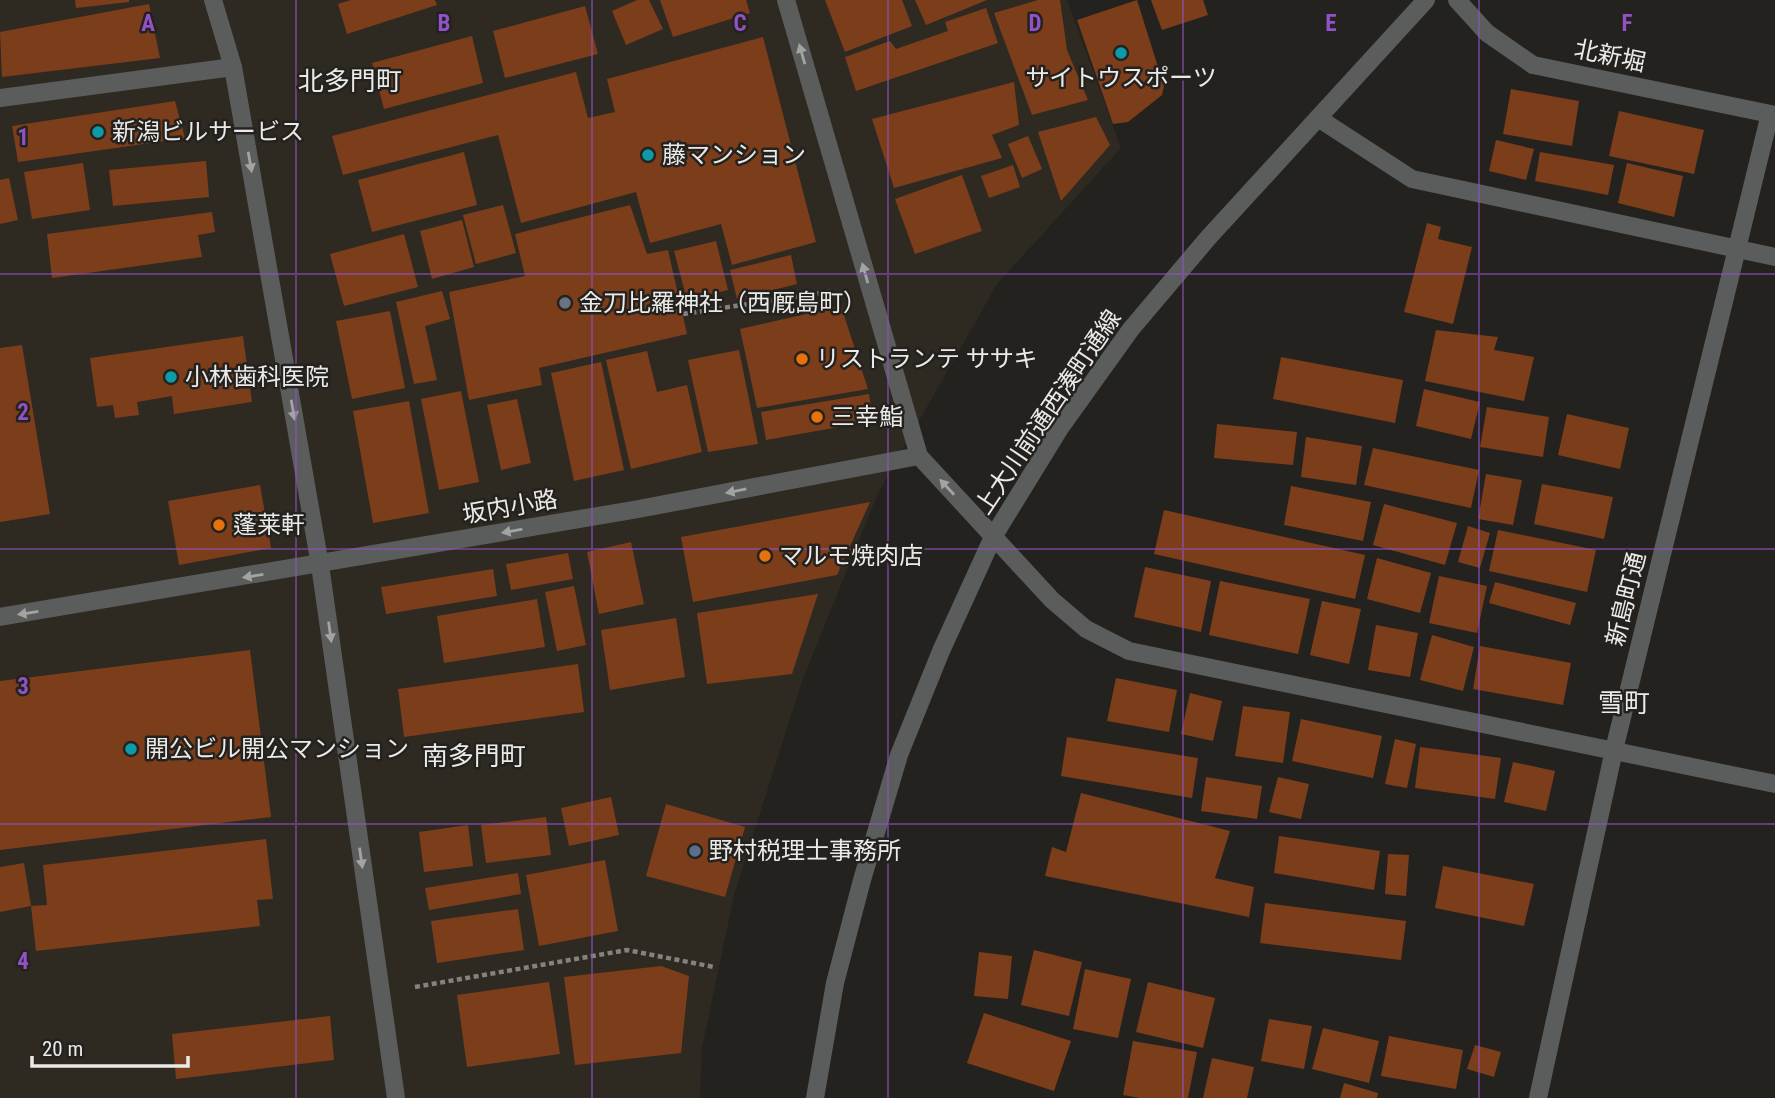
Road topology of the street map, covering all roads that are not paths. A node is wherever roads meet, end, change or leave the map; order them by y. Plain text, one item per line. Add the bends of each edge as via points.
1 (213, 0) edge
2 (786, 0) edge
3 (1426, 0) edge
4 (1457, 0) edge
5 (233, 67) junction
6 (0, 98) edge
7 (1773, 114) edge
8 (1318, 118) junction
9 (1736, 249) junction
10 (1775, 257) edge
11 (919, 456) junction
12 (993, 537) junction
13 (320, 565) junction
14 (0, 617) edge
15 (1614, 750) junction
16 (1775, 784) edge
17 (396, 1098) edge
18 (817, 1098) edge
19 (1538, 1098) edge

1 - 5 street
11 -> 2 street
3 - 8 street, 上大川前通西湊町通線
4 - 7 street, 北新堀 via 1487,33 1533,65
5 - 6 street
5 -> 13 street
7 - 9 street, 新島町通
8 - 9 street via 1412,178
8 - 12 street, 上大川前通西湊町通線 via 1131,329 1060,428
9 - 10 street
9 - 15 street, 新島町通
12 -> 11 street
11 -> 13 street, 坂内小路
12 - 15 street via 1086,629 1129,650
12 - 18 street, 上大川前通西湊町通線 via 899,755 835,983
13 -> 14 street, 坂内小路
13 -> 17 street
15 - 16 street
15 - 19 street, 新島町通

